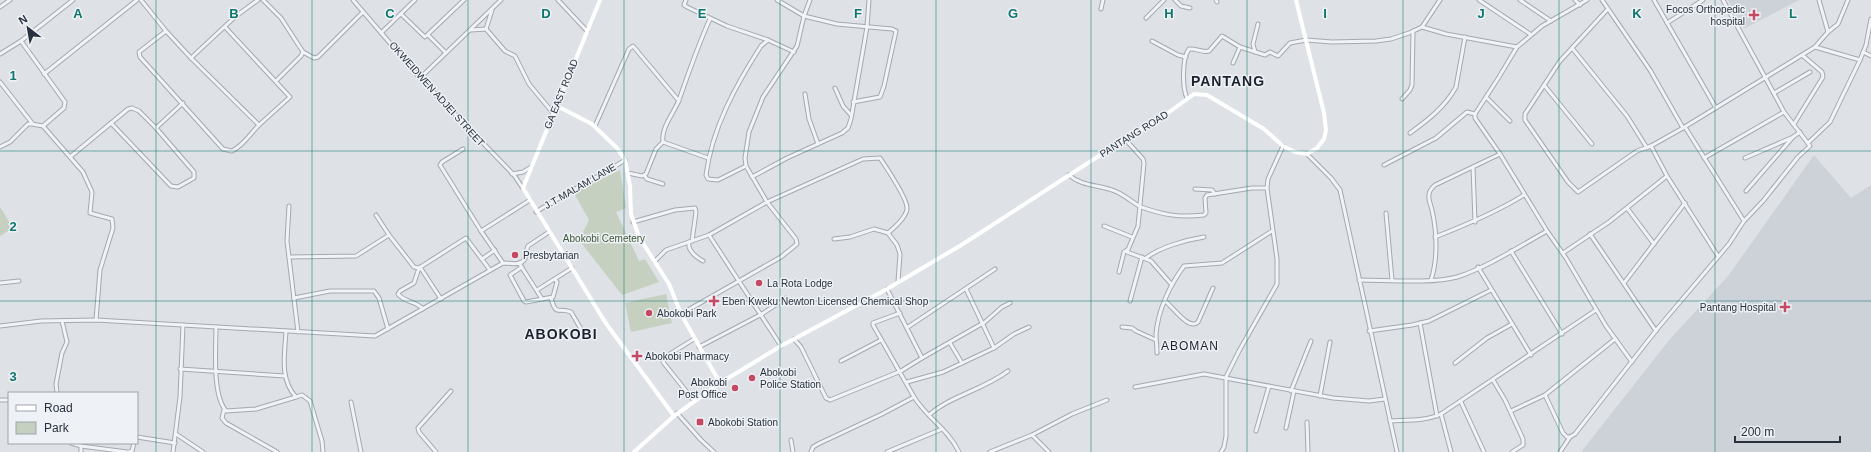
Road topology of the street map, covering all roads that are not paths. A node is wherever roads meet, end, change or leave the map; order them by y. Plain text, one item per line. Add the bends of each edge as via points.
1 (10, 0) edge
2 (73, 0) edge
3 (137, 0) edge
4 (141, 0) edge
5 (258, 0) edge
6 (264, 0) edge
7 (352, 0) edge
8 (415, 0) edge
9 (464, 0) edge
10 (501, 0) edge
11 (558, 0) edge
12 (600, 0) edge
13 (686, 0) edge
14 (777, 0) edge
15 (810, 0) edge
16 (869, 0) edge
17 (1103, 0) edge
18 (1164, 0) edge
19 (1175, 0) edge
20 (1296, 0) edge
21 (1440, 0) edge
22 (1479, 0) edge
23 (1520, 0) edge
24 (1575, 0) edge
25 (1587, 0) edge
26 (1602, 0) edge
27 (1654, 0) edge
28 (1703, 0) edge
29 (1723, 0) edge
30 (1819, 0) edge
31 (1848, 0) edge
32 (1580, 5) junction
33 (0, 7) edge
34 (1190, 8) dead end
35 (492, 9) junction
36 (1101, 9) dead end
37 (1607, 10) junction
38 (363, 12) junction
39 (401, 14) junction
40 (804, 16) junction
41 (1146, 18) dead end
42 (710, 19) junction
43 (1871, 19) edge
44 (1551, 21) junction
45 (1667, 23) junction
46 (1258, 24) dead end
47 (225, 27) junction
48 (867, 27) junction
49 (1422, 27) junction
50 (486, 29) junction
51 (471, 30) junction
52 (166, 31) junction
53 (587, 31) junction
54 (1413, 31) junction
55 (1828, 32) junction
56 (381, 33) junction
57 (1530, 34) junction
58 (428, 35) junction
59 (1465, 37) junction
60 (768, 40) junction
61 (1306, 40) junction
62 (21, 41) junction
63 (1152, 41) dead end
64 (1240, 47) junction
65 (1517, 47) junction
66 (1815, 47) junction
67 (1572, 48) junction
68 (302, 52) junction
69 (794, 52) junction
70 (1255, 52) junction
71 (1863, 52) junction
72 (446, 53) junction
73 (0, 54) edge
74 (1802, 55) junction
75 (1871, 56) edge
76 (191, 58) junction
77 (1186, 58) junction
78 (1860, 60) junction
79 (1233, 63) dead end
80 (1810, 72) dead end
81 (44, 74) junction
82 (1765, 77) junction
83 (420, 78) junction
84 (276, 81) junction
85 (0, 82) edge
86 (1544, 85) junction
87 (4, 87) junction
88 (835, 88) dead end
89 (0, 91) edge
90 (1774, 93) junction
91 (805, 94) dead end
92 (1486, 97) junction
93 (1187, 98) junction
94 (1402, 99) dead end
95 (679, 101) junction
96 (853, 102) junction
97 (183, 103) junction
98 (557, 106) junction
99 (1716, 108) junction
100 (1784, 112) junction
101 (554, 114) junction
102 (1475, 114) junction
103 (851, 115) junction
104 (1510, 121) dead end
105 (111, 123) junction
106 (32, 124) junction
107 (1794, 124) junction
108 (259, 125) junction
109 (42, 126) junction
110 (595, 126) junction
111 (1684, 127) junction
112 (156, 128) junction
113 (1800, 132) junction
114 (1410, 133) dead end
115 (1793, 137) junction
116 (1125, 138) junction
117 (663, 142) junction
118 (1808, 143) junction
119 (818, 144) junction
120 (1592, 144) dead end
121 (1283, 146) junction
122 (1651, 146) junction
123 (0, 147) edge
124 (1647, 148) junction
125 (463, 149) dead end
126 (1307, 154) junction
127 (1500, 154) junction
128 (70, 157) junction
129 (708, 158) junction
130 (1704, 158) junction
131 (1745, 158) dead end
132 (625, 160) junction
133 (1384, 165) dead end
134 (746, 166) junction
135 (531, 167) junction
136 (1473, 167) junction
137 (628, 173) junction
138 (512, 174) junction
139 (644, 175) junction
140 (1069, 175) junction
141 (1667, 176) junction
142 (752, 177) junction
143 (663, 184) dead end
144 (522, 187) junction
145 (1267, 188) junction
146 (1195, 189) dead end
147 (1746, 191) dead end
148 (1215, 194) junction
149 (1524, 195) junction
150 (530, 200) junction
151 (766, 202) junction
152 (1685, 203) junction
153 (289, 206) dead end
154 (1140, 207) junction
155 (1627, 208) junction
156 (536, 212) junction
157 (1386, 213) dead end
158 (376, 215) dead end
159 (1744, 221) junction
160 (633, 222) junction
161 (1475, 222) junction
162 (1104, 226) dead end
163 (481, 231) junction
164 (1272, 231) junction
165 (1547, 231) junction
166 (549, 232) junction
167 (888, 233) junction
168 (1590, 234) junction
169 (389, 235) junction
170 (710, 235) junction
171 (1204, 237) dead end
172 (1435, 237) junction
173 (1132, 238) junction
174 (834, 240) dead end
175 (690, 242) junction
176 (1654, 244) junction
177 (495, 250) junction
178 (1127, 250) junction
179 (1511, 251) junction
180 (1563, 253) junction
181 (1718, 256) junction
182 (1144, 257) junction
183 (289, 258) junction
184 (482, 260) junction
185 (655, 261) junction
186 (703, 261) dead end
187 (503, 263) junction
188 (519, 263) junction
189 (420, 267) junction
190 (522, 267) junction
191 (1478, 267) junction
192 (572, 268) junction
193 (995, 269) dead end
194 (490, 270) junction
195 (1119, 272) dead end
196 (555, 279) junction
197 (740, 280) junction
198 (1359, 280) junction
199 (1392, 280) junction
200 (1431, 280) junction
201 (19, 281) dead end
202 (898, 282) junction
203 (0, 283) edge
204 (1624, 284) junction
205 (1172, 285) junction
206 (1213, 288) dead end
207 (887, 289) junction
208 (966, 289) junction
209 (537, 290) junction
210 (1491, 290) junction
211 (294, 298) junction
212 (551, 298) junction
213 (786, 298) dead end
214 (441, 299) junction
215 (542, 299) junction
216 (1130, 301) dead end
217 (1165, 301) junction
218 (1010, 303) dead end
219 (423, 309) junction
220 (1596, 310) junction
221 (900, 313) junction
222 (681, 314) junction
223 (762, 314) junction
224 (96, 320) junction
225 (62, 321) junction
226 (1420, 323) junction
227 (981, 324) junction
228 (1512, 324) junction
229 (183, 325) junction
230 (0, 326) edge
231 (1029, 327) dead end
232 (1122, 327) dead end
233 (216, 328) junction
234 (908, 328) junction
235 (388, 329) junction
236 (581, 329) dead end
237 (286, 331) junction
238 (1370, 331) junction
239 (1656, 331) junction
240 (298, 332) junction
241 (1562, 334) junction
242 (694, 339) junction
243 (794, 339) junction
244 (1615, 339) junction
245 (881, 340) junction
246 (1156, 340) junction
247 (1311, 341) dead end
248 (1330, 342) dead end
249 (950, 343) junction
250 (781, 346) junction
251 (699, 347) junction
252 (994, 348) junction
253 (1157, 353) dead end
254 (1531, 355) junction
255 (922, 358) junction
256 (841, 361) dead end
257 (1632, 362) junction
258 (962, 363) junction
259 (1455, 363) dead end
260 (180, 369) junction
261 (217, 371) junction
262 (901, 371) junction
263 (1008, 371) dead end
264 (285, 376) junction
265 (1226, 377) junction
266 (1493, 380) junction
267 (907, 382) junction
268 (720, 383) junction
269 (1269, 386) junction
270 (1135, 387) dead end
271 (451, 391) dead end
272 (1292, 391) junction
273 (57, 392) edge
274 (1545, 395) junction
275 (914, 396) junction
276 (1320, 396) junction
277 (296, 397) junction
278 (1386, 399) junction
279 (1107, 400) dead end
280 (694, 401) junction
281 (351, 402) dead end
282 (1461, 402) junction
283 (224, 410) junction
284 (1511, 411) junction
285 (1440, 414) junction
286 (676, 415) junction
287 (929, 415) junction
288 (1436, 416) junction
289 (1390, 420) junction
290 (1307, 422) dead end
291 (1286, 428) dead end
292 (942, 429) junction
293 (1256, 431) dead end
294 (176, 434) junction
295 (1032, 434) junction
296 (1570, 437) junction
297 (138, 438) edge
298 (791, 440) dead end
299 (175, 443) junction
300 (74, 444) edge
301 (134, 444) edge
302 (81, 446) junction
303 (272, 451) edge
304 (81, 452) edge
305 (128, 452) edge
306 (173, 452) edge
307 (203, 452) edge
308 (277, 452) edge
309 (323, 452) edge
310 (361, 452) edge
311 (436, 452) edge
312 (634, 452) edge
313 (714, 452) edge
314 (793, 452) edge
315 (811, 452) edge
316 (887, 452) edge
317 (958, 452) edge
318 (992, 452) edge
319 (1049, 452) edge
320 (1220, 452) edge
321 (1308, 452) edge
322 (1397, 452) edge
323 (1451, 452) edge
324 (1484, 452) edge
325 (1512, 452) edge
326 (1560, 452) edge

1 - 33 street
2 - 62 street
3 - 81 street
4 - 52 street
5 - 47 street
6 - 68 street via 281,18
7 - 38 street, OKWEIDWEN ADJEI STREET
8 - 39 street
9 - 58 street
10 - 35 street
11 - 53 street
12 - 53 street, GA EAST ROAD
13 - 42 street via 684,5
14 - 40 street
15 - 40 street
16 - 48 street
17 - 36 street
18 - 41 street
19 - 34 street via 1181,6
20 - 61 street
21 - 49 street
22 - 57 street
23 - 44 street
24 - 32 street
25 - 32 street
26 - 37 street
27 - 45 street
28 - 45 street
29 - 82 street
30 - 55 street
31 - 55 street via 1838,24
32 - 44 street
35 - 50 street
35 - 51 street
37 - 67 street
37 - 111 street via 1650,70
38 - 56 street, OKWEIDWEN ADJEI STREET
38 - 68 street via 318,57 314,58
39 - 56 street
39 - 58 street via 424,37
40 - 48 street via 836,24
40 - 69 street
42 - 60 street
42 - 95 street
43 - 71 street
44 - 57 street
45 - 99 street
46 - 70 street via 1253,44
47 - 76 street
47 - 84 street
48 - 96 street
48 - 96 street via 892,29 896,33 880,98
49 - 54 street
49 - 59 street
50 - 51 street
50 - 101 street via 505,51 515,56 529,84
51 - 72 street
52 - 76 street
52 - 97 street via 147,44 139,54
53 - 98 street, GA EAST ROAD
54 - 61 street via 1391,39 1332,42
54 - 94 street via 1412,85
55 - 66 street
56 - 83 street, OKWEIDWEN ADJEI STREET
57 - 65 street
58 - 72 street
59 - 65 street
59 - 114 street via 1456,87 1452,94
60 - 69 street
60 - 129 street via 761,46 732,94
61 - 70 street via 1290,43 1278,56 1270,52 1265,55
61 - 126 street via 1326,130 1321,144
62 - 73 street
62 - 81 street
63 - 77 street
64 - 70 street
64 - 77 street via 1222,36 1209,51 1202,52 1190,48
64 - 79 street
65 - 92 street
66 - 74 street
66 - 78 street
67 - 86 street
67 - 124 street via 1627,116
68 - 84 street
69 - 134 street via 760,104 749,132
71 - 75 street
71 - 78 street
72 - 83 street
74 - 82 street
74 - 107 street via 1822,72 1823,77
76 - 108 street
77 - 93 street via 1183,88
78 - 118 street via 1830,122
80 - 90 street
81 - 109 street via 65,102 64,108
82 - 90 street
82 - 99 street
83 - 138 street, OKWEIDWEN ADJEI STREET
84 - 108 street via 290,98
85 - 87 street
86 - 120 street
86 - 124 street via 1524,120 1576,191
87 - 89 street
87 - 106 street
88 - 103 street via 843,106
90 - 100 street
91 - 119 street via 809,120
92 - 102 street
92 - 104 street
93 - 116 street, PANTANG ROAD via 1161,118
93 - 121 street, PANTANG ROAD via 1194,94 1207,95 1264,129
95 - 110 street via 633,46 629,49
95 - 117 street via 664,131
96 - 103 street
97 - 108 street via 223,149 228,151 245,142
97 - 112 street
98 - 101 street, GA EAST ROAD
98 - 110 street
99 - 111 street
100 - 107 street
100 - 130 street
101 - 135 street, GA EAST ROAD
102 - 127 street via 1477,122
102 - 133 street via 1467,112 1436,138
103 - 119 street via 845,131
105 - 112 street via 132,108 139,111
105 - 112 street via 171,186 178,186 194,178 194,172
105 - 128 street
106 - 109 street
106 - 123 street via 28,124 10,142
107 - 113 street
109 - 128 street
110 - 132 street
111 - 122 street
111 - 130 street
113 - 115 street
113 - 118 street
115 - 131 street
115 - 147 street
116 - 140 street, PANTANG ROAD
116 - 154 street via 1144,164
117 - 129 street
117 - 139 street via 656,148
118 - 159 street via 1810,146
119 - 142 street
121 - 126 street, PANTANG ROAD
121 - 145 street via 1268,179
122 - 124 street
122 - 141 street
125 - 163 street via 440,165
126 - 198 street via 1332,178 1340,190
127 - 136 street
127 - 149 street
128 - 224 street via 83,172 92,192 89,211 110,217 114,222 100,270
129 - 134 street via 706,175 714,181
130 - 159 street
132 - 137 street
132 - 156 street, J.T MALAM LANE
134 - 142 street
135 - 138 street
135 - 144 street, GA EAST ROAD
136 - 161 street
136 - 172 street via 1431,189 1428,198
137 - 139 street
137 - 160 street
138 - 144 street, OKWEIDWEN ADJEI STREET
139 - 143 street via 647,179
140 - 154 street via 1085,183 1116,191
140 - 202 street, PANTANG ROAD via 963,244
141 - 152 street
141 - 155 street
142 - 151 street
144 - 150 street
145 - 148 street
145 - 164 street
146 - 148 street via 1212,190
148 - 154 street via 1206,196 1206,213 1188,217 1166,215
149 - 161 street
149 - 165 street
150 - 156 street
150 - 163 street
151 - 167 street via 863,159 880,158 892,176 907,208
151 - 170 street
151 - 197 street via 796,239 796,244 781,257
152 - 176 street
152 - 181 street
153 - 183 street
154 - 173 street via 1138,228
155 - 168 street
155 - 176 street
156 - 166 street
157 - 199 street
158 - 169 street
159 - 181 street
160 - 175 street via 675,210 694,208 696,212
160 - 185 street via 639,237
161 - 172 street
162 - 173 street
163 - 177 street
164 - 205 street via 1222,263 1184,266
164 - 265 street via 1277,259 1277,284
165 - 179 street
165 - 180 street
166 - 188 street via 528,246 525,259
166 - 192 street
167 - 174 street via 874,229
167 - 202 street via 900,254
168 - 180 street
168 - 204 street
169 - 183 street via 352,257
169 - 189 street via 411,264
170 - 175 street
170 - 197 street
171 - 182 street via 1181,242
172 - 200 street via 1435,264
173 - 178 street
175 - 185 street via 666,250
175 - 186 street via 688,246 693,254
176 - 204 street
177 - 184 street
177 - 187 street
178 - 182 street
178 - 195 street via 1124,252
179 - 191 street
179 - 241 street
180 - 220 street
181 - 239 street
182 - 205 street via 1152,260
182 - 216 street
183 - 211 street
184 - 189 street via 466,238
184 - 194 street
185 - 222 street via 671,288
187 - 188 street
187 - 194 street
188 - 190 street
189 - 214 street
189 - 219 street via 414,283 398,294 403,299 417,302
190 - 209 street
190 - 215 street via 510,277 524,301
191 - 200 street via 1456,277
191 - 210 street
192 - 196 street
192 - 286 street via 610,330
193 - 208 street
194 - 214 street
196 - 209 street
196 - 212 street via 554,295
197 - 222 street
197 - 223 street
198 - 199 street
198 - 238 street
199 - 200 street
201 - 203 street
202 - 207 street, PANTANG ROAD
204 - 239 street
205 - 217 street
206 - 217 street via 1195,325 1183,319
207 - 221 street
207 - 243 street, PANTANG ROAD
208 - 227 street
208 - 234 street
209 - 215 street
210 - 226 street via 1445,314
210 - 228 street
211 - 235 street via 330,291 374,291 379,298
211 - 240 street
212 - 215 street
212 - 236 street via 555,310 571,312
213 - 223 street
214 - 219 street
217 - 246 street
218 - 227 street
219 - 235 street
220 - 241 street
220 - 244 street
221 - 234 street
221 - 245 street via 873,323
222 - 242 street
223 - 250 street
223 - 251 street
224 - 225 street
224 - 229 street
225 - 230 street
225 - 273 street via 67,342 62,353
226 - 238 street
226 - 288 street
227 - 249 street
227 - 252 street
228 - 254 street
228 - 259 street via 1487,338
229 - 233 street
229 - 260 street
231 - 252 street
232 - 246 street via 1132,328
233 - 237 street
233 - 261 street
234 - 255 street
235 - 240 street via 375,336
237 - 240 street
237 - 264 street
238 - 278 street
239 - 257 street
241 - 254 street
242 - 251 street
242 - 280 street via 665,357 663,362
243 - 250 street, PANTANG ROAD
243 - 262 street via 826,398 830,400
244 - 257 street
244 - 274 street
245 - 256 street
245 - 262 street
246 - 253 street
247 - 272 street
248 - 276 street
249 - 255 street
249 - 258 street
250 - 268 street, PANTANG ROAD
251 - 268 street
252 - 258 street
254 - 266 street
255 - 262 street
257 - 296 street
258 - 267 street via 933,376
260 - 261 street
260 - 294 street
261 - 264 street
261 - 283 street via 219,395
262 - 267 street
263 - 287 street via 951,400
264 - 277 street via 288,387
265 - 269 street
265 - 270 street via 1197,374
265 - 320 street via 1226,436
266 - 282 street
266 - 284 street
267 - 275 street
268 - 280 street, PANTANG ROAD
269 - 272 street
269 - 293 street
271 - 311 street via 418,428
272 - 276 street
272 - 291 street
274 - 284 street
274 - 296 street via 1564,433
275 - 287 street via 920,407
275 - 315 street via 818,444
276 - 278 street via 1369,402
277 - 283 street via 256,409
277 - 309 street via 302,395 310,401
278 - 289 street
279 - 295 street
280 - 286 street, PANTANG ROAD
281 - 310 street
282 - 285 street
282 - 324 street
283 - 303 street via 222,418 226,423
284 - 325 street via 1524,442
285 - 288 street
285 - 323 street
286 - 312 street, PANTANG ROAD
286 - 313 street
287 - 292 street
288 - 289 street
289 - 322 street
290 - 321 street
292 - 316 street
292 - 317 street via 951,437
294 - 299 street
294 - 307 street
295 - 318 street
295 - 319 street
296 - 326 street
297 - 299 street
298 - 314 street
299 - 306 street
300 - 302 street
301 - 305 street via 132,451
302 - 304 street
302 - 305 street
303 - 308 street

